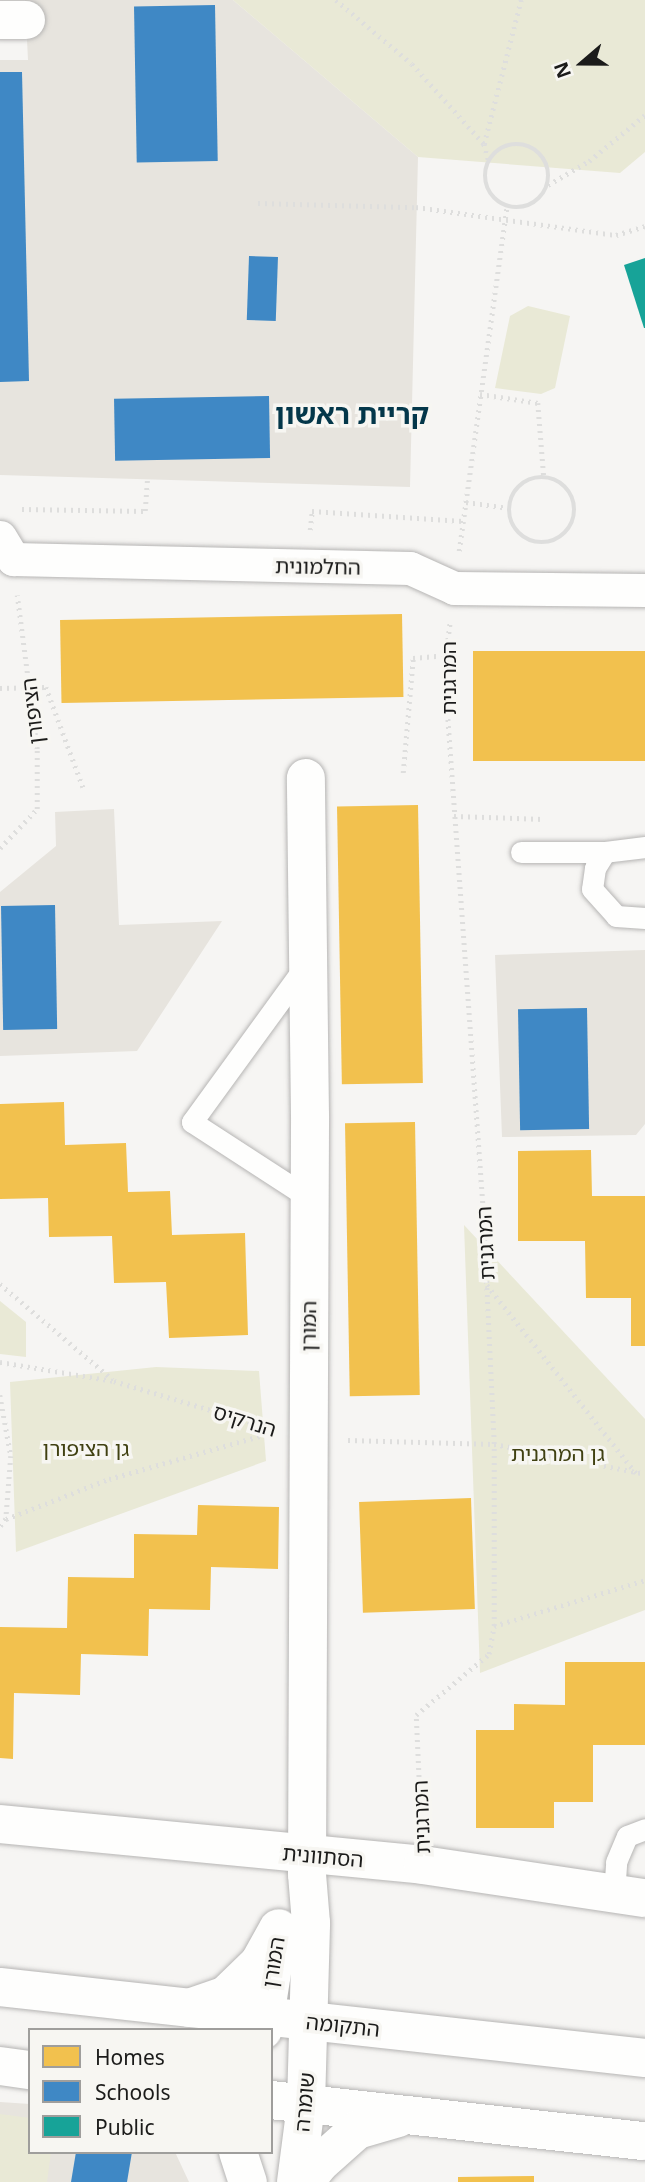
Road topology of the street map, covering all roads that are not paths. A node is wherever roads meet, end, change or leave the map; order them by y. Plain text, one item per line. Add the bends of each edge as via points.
1 (9, 535) edge
2 (645, 590) edge
3 (306, 778) dead end
4 (645, 848) edge
5 (521, 852) dead end
6 (605, 852) junction
7 (645, 918) edge
8 (307, 963) junction
9 (309, 1198) junction
10 (0, 1824) edge
11 (645, 1829) edge
12 (307, 1864) junction
13 (629, 1896) edge
14 (278, 1929) junction
15 (0, 1987) edge
16 (188, 2008) junction
17 (310, 2021) junction
18 (263, 2023) edge
19 (645, 2058) edge
20 (0, 2066) edge
21 (28, 2070) edge
22 (288, 2103) edge
23 (407, 2115) junction
24 (645, 2141) edge
25 (239, 2154) edge
26 (254, 2154) edge
27 (251, 2182) edge
28 (296, 2182) edge
29 (305, 2182) edge

1 - 2 street, החלמונית via 306,566 410,568 454,588
3 - 8 street, המורן
4 - 6 lane
5 - 6 lane
6 - 7 lane via 595,867 592,889 616,916
8 - 9 street, המורן
8 - 9 lane via 192,1122
9 - 12 street, המורן via 293,1434
10 - 12 street, הסתוונית
11 - 13 lane via 627,1836 616,1862
12 - 13 street, הסתוונית via 423,1865
12 - 14 street, המורן
12 - 17 street, המורן
14 - 16 street via 259,1963 226,1996
14 - 18 street, המורן
15 - 16 street, התקומה
16 - 18 street, התקומה
17 - 18 street, התקומה
17 - 19 street, התקומה
17 - 22 street, שומרה
20 - 21 street
22 - 23 street
22 - 28 street, שומרה
23 - 24 street
23 - 29 street via 357,2130
25 - 27 street
26 - 27 street

